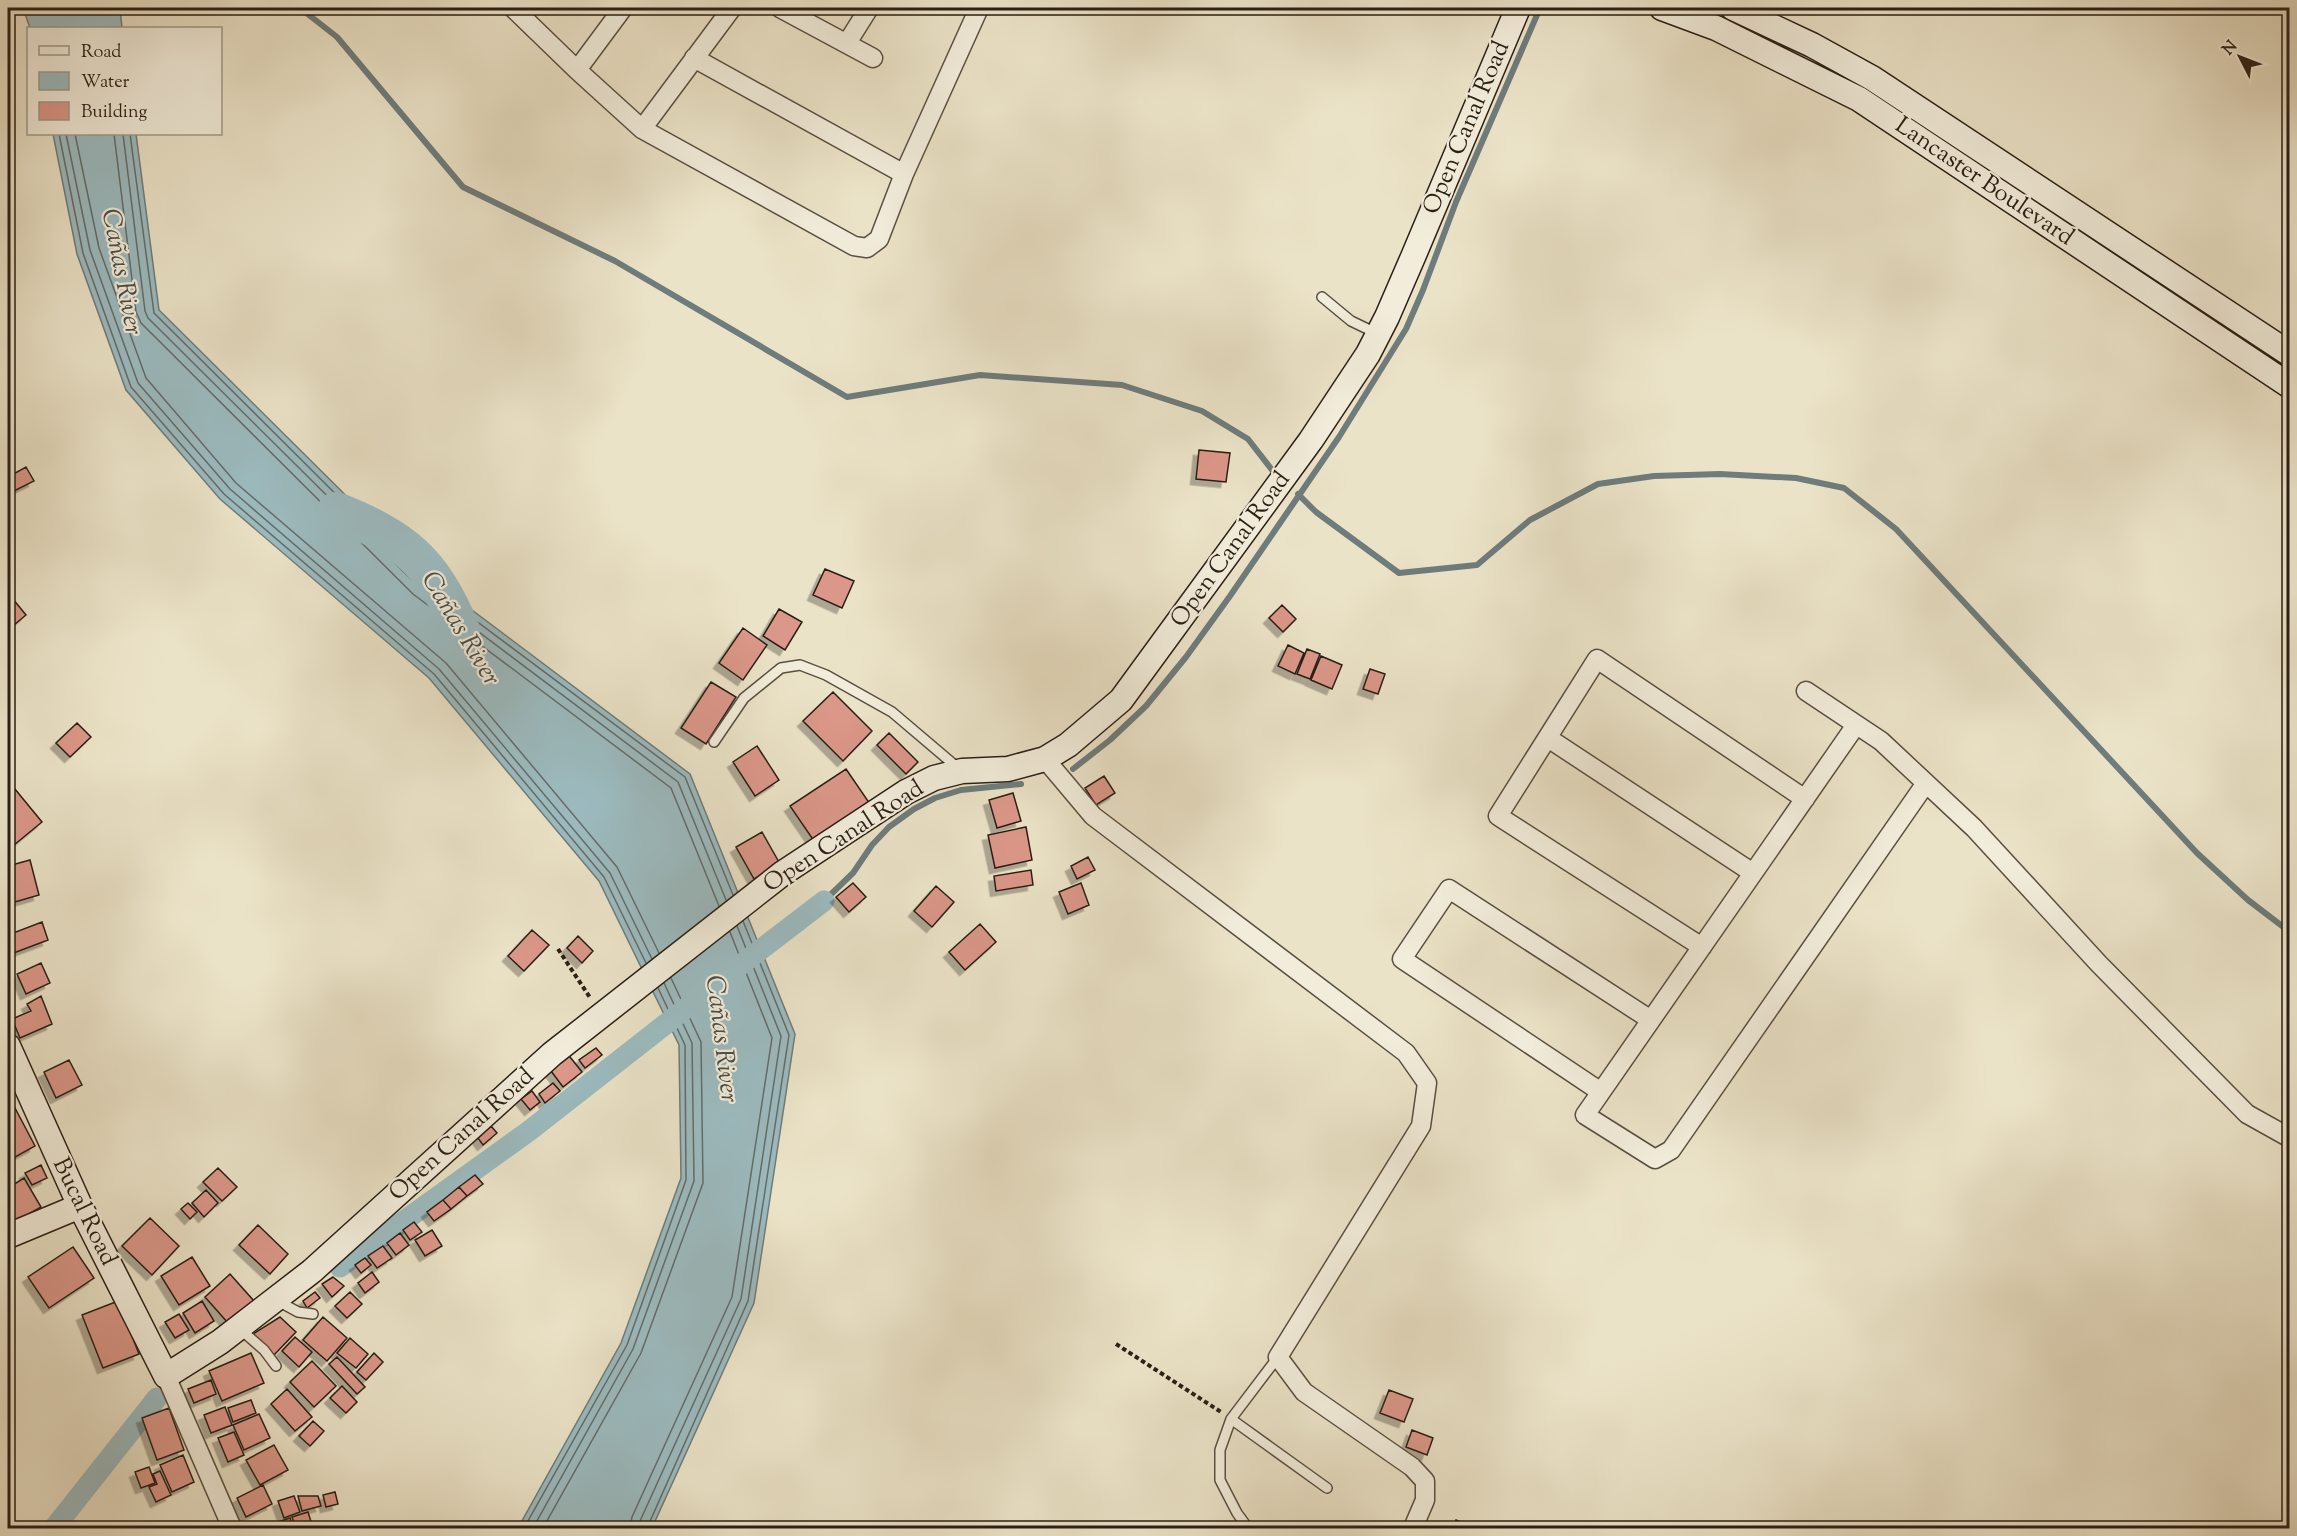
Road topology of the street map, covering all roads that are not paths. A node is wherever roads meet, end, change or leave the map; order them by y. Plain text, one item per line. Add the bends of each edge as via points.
1 (513, 8) edge
2 (623, 8) edge
3 (732, 8) edge
4 (780, 8) edge
5 (869, 8) edge
6 (979, 8) edge
7 (1518, 8) edge
8 (1662, 8) edge
9 (1733, 8) edge
10 (847, 44) junction
11 (694, 58) junction
12 (873, 58) dead end
13 (577, 70) junction
14 (642, 129) junction
15 (904, 174) junction
16 (1322, 297) dead end
17 (1378, 334) junction
18 (2289, 354) edge
19 (2289, 386) edge
20 (1806, 691) dead end
21 (1856, 725) junction
22 (1548, 738) junction
23 (714, 742) dead end
24 (1045, 759) junction
25 (962, 771) junction
26 (1926, 783) junction
27 (1805, 799) junction
28 (1753, 873) junction
29 (1702, 947) junction
30 (1651, 1020) junction
31 (8, 1046) edge
32 (1601, 1092) junction
33 (2289, 1138) edge
34 (80, 1206) junction
35 (8, 1236) edge
36 (275, 1300) junction
37 (313, 1314) dead end
38 (239, 1328) junction
39 (1278, 1357) junction
40 (276, 1366) dead end
41 (166, 1376) junction
42 (1231, 1419) junction
43 (1327, 1488) dead end
44 (232, 1528) edge
45 (1248, 1528) edge
46 (1413, 1528) edge

1 - 13 street
2 - 13 street
3 - 11 street
4 - 10 street
5 - 10 street
6 - 15 street
7 - 17 street, Open Canal Road
8 - 19 street, Lancaster Boulevard via 1716,28 1859,99
9 - 18 street, Lancaster Boulevard via 1872,78
10 - 12 street
11 - 14 street
11 - 15 street
13 - 14 street
14 - 15 street via 854,246 867,249 879,239
16 - 17 lane via 1351,321
17 - 24 street, Open Canal Road via 1311,440 1121,700 1068,745
20 - 21 street
21 - 26 street via 1881,741
21 - 27 street
22 - 27 street via 1597,659
22 - 28 street
22 - 29 street via 1498,816
23 - 25 lane via 744,698 780,668 800,665 892,712
24 - 25 street, Open Canal Road via 1008,769
24 - 39 street via 1093,816 1406,1053 1428,1083 1421,1126
25 - 36 street, Open Canal Road via 934,778 906,792 783,873 512,1088 367,1222
26 - 32 street via 1671,1150 1655,1159 1585,1115
26 - 33 street via 1974,828 2099,964 2247,1114
27 - 28 street
28 - 29 street
29 - 30 street
30 - 32 street
30 - 32 street via 1449,889 1402,959
31 - 34 street, Bucal Road
34 - 35 street
34 - 41 street, Bucal Road
36 - 37 lane via 298,1312
36 - 38 street, Open Canal Road
38 - 40 lane
38 - 41 street, Open Canal Road
39 - 42 lane
39 - 46 street via 1304,1392 1412,1467 1425,1481 1425,1500
41 - 44 street
42 - 43 lane
42 - 45 lane via 1220,1450 1220,1480

